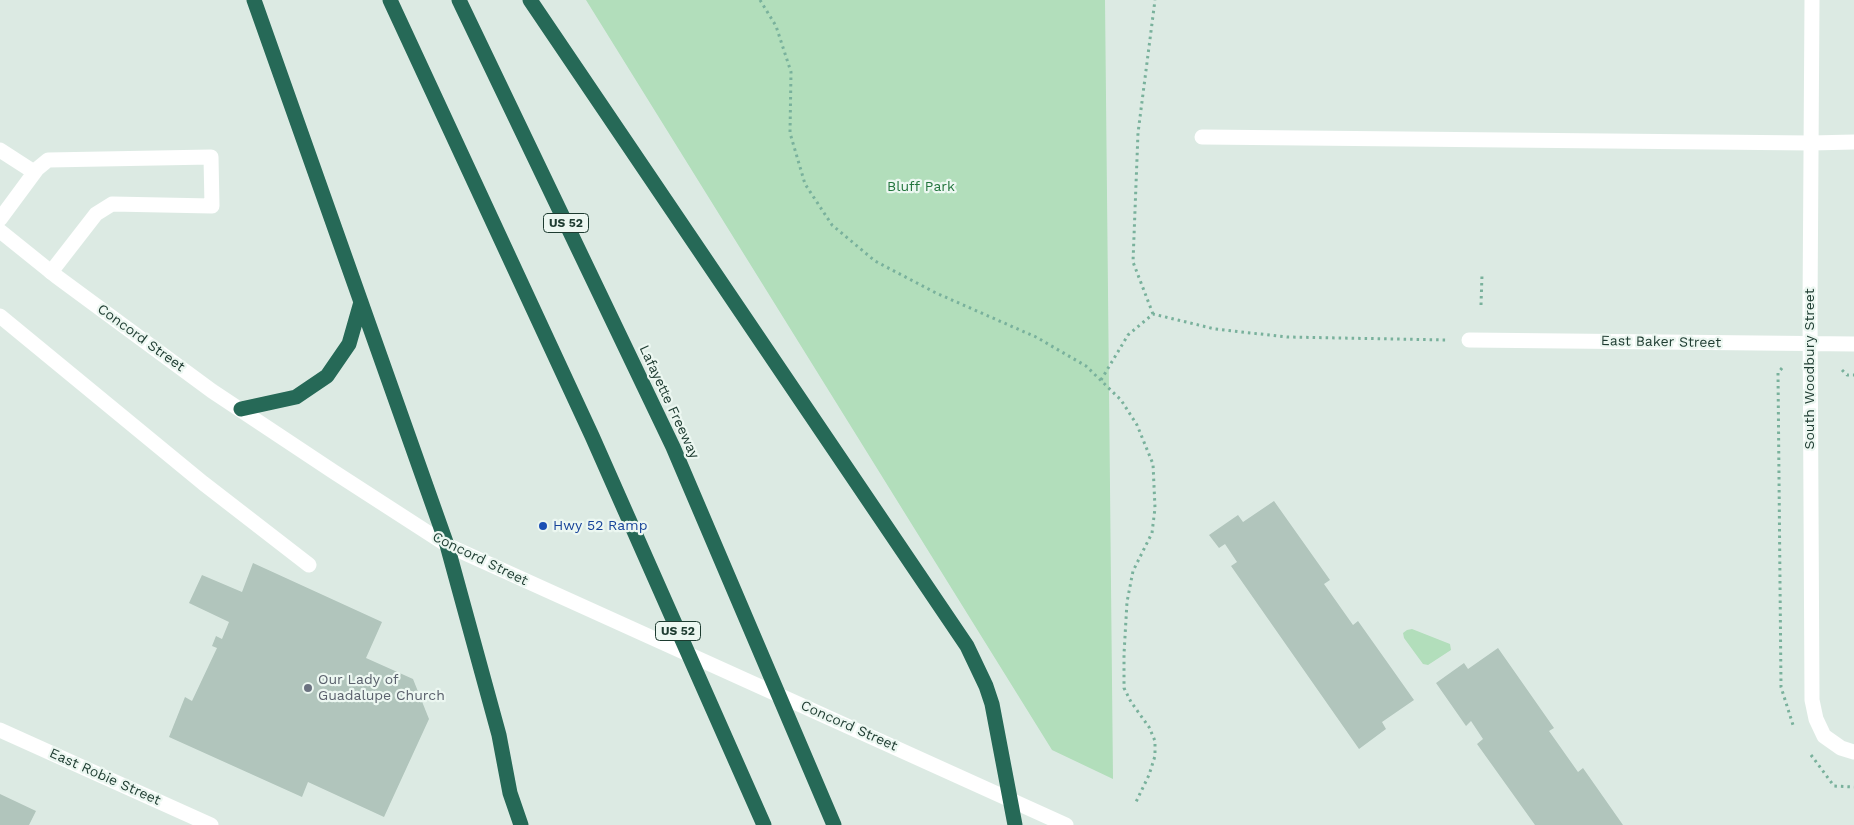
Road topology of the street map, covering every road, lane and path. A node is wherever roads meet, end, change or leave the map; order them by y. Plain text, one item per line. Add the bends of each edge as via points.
1 (254, 0) edge
2 (390, 0) edge
3 (459, 0) edge
4 (530, 0) edge
5 (760, 0) edge
6 (1156, 0) edge
7 (1812, 0) edge
8 (1202, 136) dead end
9 (1854, 142) edge
10 (1811, 143) junction
11 (0, 150) edge
12 (34, 172) junction
13 (0, 219) edge
14 (0, 231) edge
15 (51, 272) junction
16 (1482, 275) dead end
17 (361, 302) junction
18 (1481, 305) dead end
19 (1153, 314) junction
20 (0, 316) edge
21 (1469, 340) joint
22 (1810, 344) junction
23 (1854, 344) edge
24 (1842, 370) dead end
25 (1854, 375) edge
26 (1101, 380) junction
27 (241, 410) junction
28 (447, 545) junction
29 (309, 564) dead end
30 (0, 730) edge
31 (1854, 752) edge
32 (1010, 799) junction
33 (1135, 804) dead end
34 (211, 825) edge
35 (521, 825) edge
36 (764, 825) edge
37 (834, 825) edge
38 (1016, 825) edge
39 (1066, 825) edge

1 - 17 highway
2 - 36 highway, US 52 via 592,436
3 - 37 highway, Lafayette Freeway / US 52 via 673,447
4 - 32 highway via 967,646 992,704
5 - 26 path via 776,26 791,72 790,133 805,184 832,225 875,261 1036,337 1086,366
6 - 19 path via 1138,133 1134,262
7 - 10 street, South Woodbury Street
8 - 10 street
9 - 10 street
10 - 22 street, South Woodbury Street
11 - 12 street
12 - 13 street
12 - 15 street via 48,160 56,159 212,157 212,206 112,204 96,214
14 - 15 street, Concord Street
15 - 27 street, Concord Street
16 - 18 path
17 - 27 highway via 350,344 327,376 296,397
17 - 28 highway
19 - 21 path via 1215,329 1287,337
19 - 26 path via 1128,335
20 - 29 street via 203,483
21 - 22 street, East Baker Street
22 - 23 street, East Baker Street
22 - 31 street, South Woodbury Street via 1812,700 1824,736 1841,748
24 - 25 path via 1847,375
26 - 33 path via 1121,400 1137,425 1153,464 1155,508 1152,533 1133,571 1127,602 1124,654 1124,688 1155,741 1155,756 1149,775
27 - 28 street, Concord Street
28 - 32 street, Concord Street
28 - 35 highway
30 - 34 street, East Robie Street
32 - 38 highway
32 - 39 street, Concord Street

